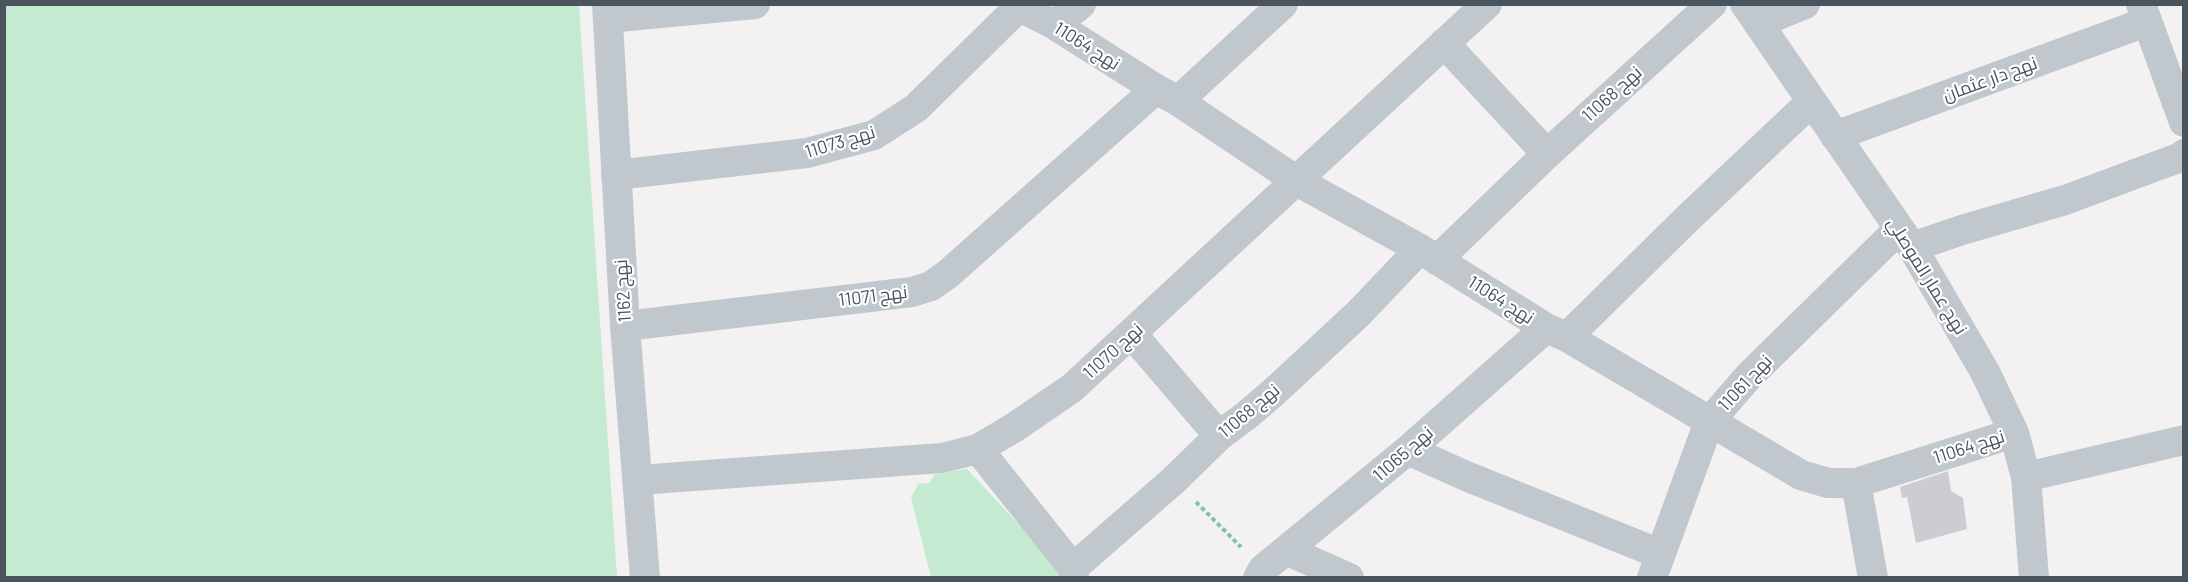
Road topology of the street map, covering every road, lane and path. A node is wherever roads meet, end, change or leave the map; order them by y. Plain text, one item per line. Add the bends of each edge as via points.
1 (755, 4) edge
2 (1081, 4) edge
3 (1283, 4) edge
4 (1487, 4) edge
5 (1712, 4) edge
6 (1805, 4) edge
7 (1017, 6) edge
8 (607, 11) edge
9 (2143, 13) edge
10 (1752, 14) edge
11 (1055, 25) junction
12 (1444, 43) junction
13 (2178, 88) edge
14 (1167, 95) junction
15 (1811, 102) junction
16 (2184, 122) edge
17 (1834, 136) junction
18 (1546, 154) junction
19 (2184, 154) edge
20 (616, 175) junction
21 (1297, 181) junction
22 (1905, 238) junction
23 (1429, 254) junction
24 (625, 326) junction
25 (1556, 332) junction
26 (1132, 334) junction
27 (1709, 422) junction
28 (2014, 433) junction
29 (1219, 436) junction
30 (2184, 440) edge
31 (978, 449) junction
32 (1408, 450) junction
33 (2026, 477) junction
34 (638, 480) junction
35 (1174, 480) junction
36 (1856, 483) junction
37 (1288, 551) junction
38 (1656, 566) edge
39 (1074, 573) edge
40 (1260, 573) edge
41 (645, 578) edge
42 (1348, 578) edge
43 (1873, 578) edge
44 (2034, 578) edge

1 - 8 street
2 - 11 street
3 - 14 street, نهج 11071
4 - 12 street, نهج 11070
5 - 18 street, نهج 11068
6 - 10 street
7 - 11 street, نهج 11064
7 - 20 street, نهج 11073 via 916,108 874,135 807,153
8 - 20 street, نهج 1162
9 - 13 street
9 - 17 street, نهج دار عثمان
10 - 15 street, نهج عمار الموصلي
11 - 14 street, نهج 11064
12 - 18 street
12 - 21 street, نهج 11070
13 - 16 street
14 - 21 street, نهج 11064
14 - 24 street, نهج 11071 via 931,286 912,292
15 - 17 street, نهج عمار الموصلي
15 - 25 street, نهج 11065 via 1688,218
17 - 22 street, نهج عمار الموصلي
18 - 23 street, نهج 11068
19 - 22 street via 2065,200 1962,230
20 - 24 street, نهج 1162
21 - 23 street, نهج 11064
21 - 26 street, نهج 11070
22 - 27 street, نهج 11061 via 1749,376
22 - 28 street, نهج عمار الموصلي via 1985,372
23 - 25 street, نهج 11064
23 - 29 street, نهج 11068
24 - 34 street, نهج 1162
25 - 27 street, نهج 11064
25 - 32 street, نهج 11065
26 - 29 street
26 - 31 street, نهج 11070 via 1072,388
27 - 36 street, نهج 11064 via 1801,475 1828,483
27 - 38 street, نهج 11061
28 - 33 street, نهج عمار الموصلي
28 - 36 street, نهج 11064
29 - 35 street, نهج 11068
30 - 33 street
31 - 34 street, نهج 11070 via 942,458
31 - 39 street, نهج 11068
32 - 37 street, نهج 11065
32 - 38 street
33 - 44 street, نهج عمار الموصلي
34 - 41 street, نهج 1162
35 - 39 street, نهج 11068
35 - 40 path
36 - 43 street
37 - 40 street, نهج 11065
37 - 42 street

